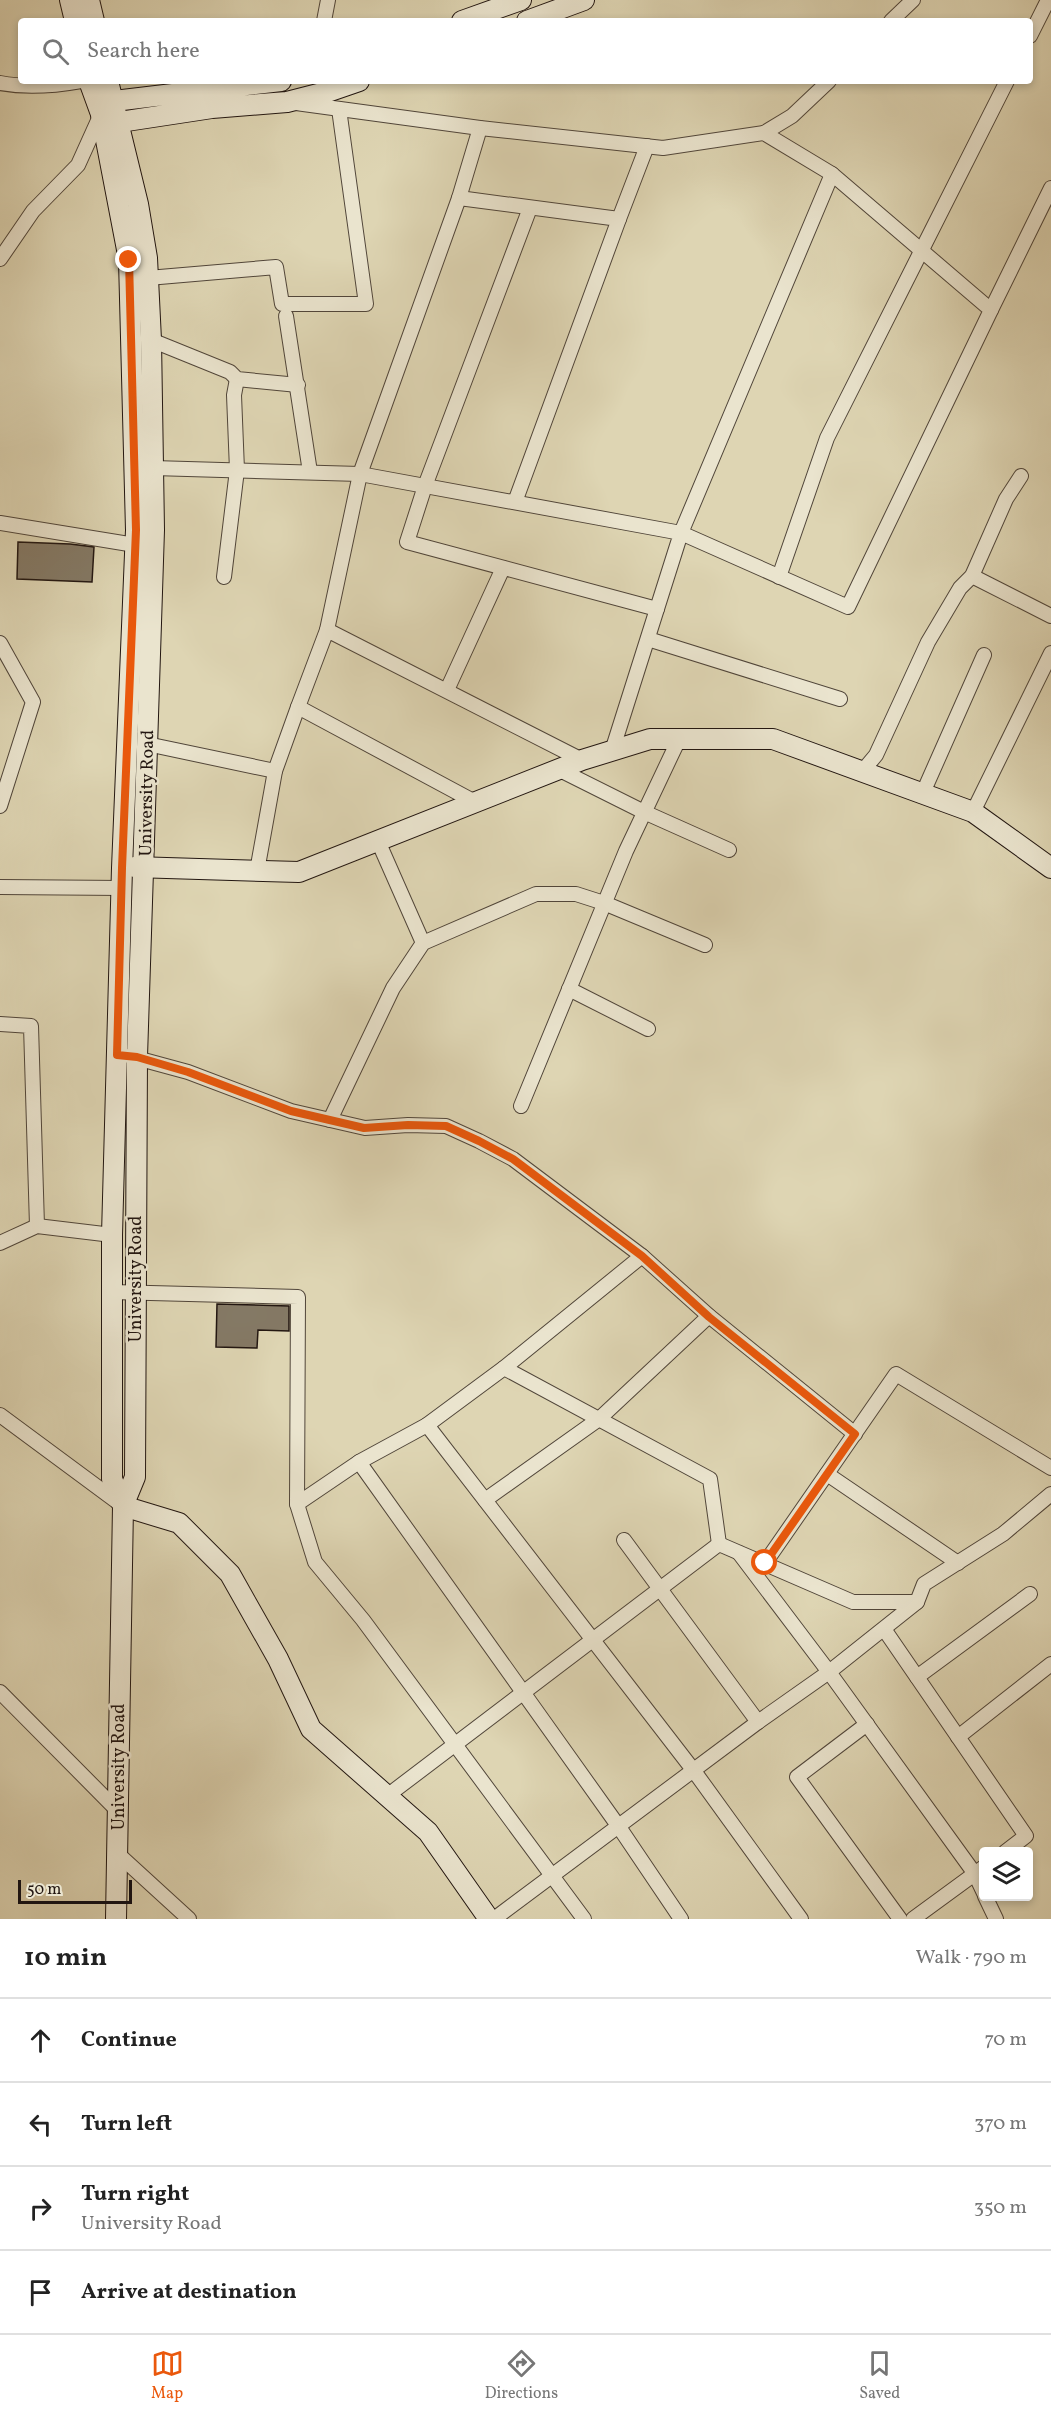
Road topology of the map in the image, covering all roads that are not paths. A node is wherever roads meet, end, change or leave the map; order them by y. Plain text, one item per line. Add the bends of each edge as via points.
1 (70, 0) edge
2 (89, 0) edge
3 (328, 0) edge
4 (521, 0) edge
5 (584, 0) edge
6 (913, 0) edge
7 (1048, 0) edge
8 (74, 18) edge
9 (93, 18) edge
10 (325, 18) edge
11 (470, 18) edge
12 (535, 18) edge
13 (894, 18) edge
14 (1033, 30) edge
15 (0, 83) edge
16 (65, 84) edge
17 (91, 84) edge
18 (108, 84) edge
19 (261, 84) edge
20 (351, 84) edge
21 (825, 84) edge
22 (1005, 84) edge
23 (287, 102) junction
24 (107, 107) junction
25 (339, 109) junction
26 (120, 122) junction
27 (480, 128) junction
28 (764, 133) junction
29 (647, 147) junction
30 (832, 174) junction
31 (1051, 188) edge
32 (459, 198) junction
33 (530, 208) junction
34 (619, 219) junction
35 (920, 250) junction
36 (0, 259) edge
37 (148, 278) junction
38 (991, 310) junction
39 (286, 316) dead end
40 (151, 340) junction
41 (237, 379) junction
42 (298, 385) junction
43 (153, 468) junction
44 (237, 470) junction
45 (310, 472) junction
46 (360, 474) junction
47 (1021, 476) dead end
48 (425, 486) junction
49 (515, 502) junction
50 (0, 523) edge
51 (681, 533) junction
52 (135, 545) junction
53 (503, 568) junction
54 (779, 576) junction
55 (972, 576) junction
56 (224, 577) dead end
57 (657, 609) junction
58 (1051, 616) edge
59 (327, 630) junction
60 (648, 639) junction
61 (0, 643) edge
62 (1051, 653) edge
63 (984, 654) dead end
64 (447, 690) junction
65 (840, 699) dead end
66 (298, 708) junction
67 (679, 739) junction
68 (147, 744) junction
69 (612, 751) junction
70 (582, 760) junction
71 (558, 769) junction
72 (275, 771) junction
73 (861, 773) junction
74 (922, 795) junction
75 (476, 802) junction
76 (0, 806) edge
77 (644, 812) junction
78 (973, 812) junction
79 (378, 841) junction
80 (729, 850) dead end
81 (145, 867) junction
82 (122, 868) junction
83 (1051, 868) edge
84 (257, 872) junction
85 (0, 887) edge
86 (122, 888) junction
87 (604, 903) junction
88 (423, 943) junction
89 (705, 945) dead end
90 (569, 989) junction
91 (0, 1024) edge
92 (648, 1029) dead end
93 (117, 1055) junction
94 (137, 1057) junction
95 (521, 1106) dead end
96 (330, 1120) junction
97 (37, 1226) junction
98 (112, 1235) junction
99 (0, 1243) edge
100 (642, 1256) junction
101 (112, 1292) junction
102 (135, 1293) junction
103 (709, 1317) junction
104 (504, 1368) junction
105 (0, 1415) edge
106 (599, 1419) junction
107 (427, 1425) junction
108 (855, 1434) junction
109 (359, 1462) junction
110 (1051, 1468) edge
111 (827, 1473) junction
112 (1051, 1494) edge
113 (484, 1500) junction
114 (297, 1504) junction
115 (123, 1506) junction
116 (624, 1540) dead end
117 (719, 1544) junction
118 (737, 1552) junction
119 (765, 1563) junction
120 (958, 1563) junction
121 (661, 1588) junction
122 (1030, 1594) dead end
123 (917, 1602) junction
124 (884, 1629) junction
125 (592, 1641) junction
126 (1051, 1664) edge
127 (829, 1672) junction
128 (917, 1677) junction
129 (0, 1692) edge
130 (523, 1693) junction
131 (758, 1722) junction
132 (867, 1724) junction
133 (958, 1737) junction
134 (455, 1744) junction
135 (694, 1771) junction
136 (387, 1796) junction
137 (116, 1809) junction
138 (619, 1827) junction
139 (1011, 1847) edge
140 (118, 1855) junction
141 (979, 1870) edge
142 (552, 1875) junction
143 (987, 1901) edge
144 (116, 1919) edge
145 (189, 1919) edge
146 (489, 1919) edge
147 (495, 1919) edge
148 (584, 1919) edge
149 (681, 1919) edge
150 (801, 1919) edge
151 (900, 1919) edge
152 (913, 1919) edge
153 (996, 1919) edge

1 - 8 street
2 - 9 street
3 - 10 street
4 - 11 street
5 - 12 street
6 - 13 street
7 - 14 street
15 - 16 street
17 - 24 street, University Road
18 - 24 street, University Road
19 - 24 street
20 - 23 street
21 - 28 street via 792,116
22 - 35 street
23 - 25 street
23 - 26 street
24 - 26 street
24 - 36 street via 78,165 33,211
24 - 52 street, University Road via 129,260
25 - 27 street
25 - 37 street via 366,304 282,304 276,267
26 - 37 street, University Road via 138,204
27 - 29 street
27 - 32 street
28 - 29 street
28 - 30 street
29 - 34 street
30 - 35 street
30 - 51 street
31 - 38 street
32 - 33 street
32 - 46 street
33 - 34 street
33 - 48 street
34 - 49 street
35 - 38 street
35 - 54 street via 827,438
37 - 40 street, University Road
38 - 54 street via 848,607
39 - 42 street
40 - 41 street via 230,372
40 - 43 street, University Road
41 - 42 street
41 - 44 street
42 - 45 street
43 - 44 street
43 - 68 street, University Road
44 - 45 street
44 - 56 street
45 - 46 street
46 - 48 street
46 - 59 street
47 - 55 street via 1006,499
48 - 49 street
48 - 53 street via 407,542
49 - 51 street
50 - 52 street
51 - 54 street
51 - 57 street
52 - 82 street, University Road
53 - 57 street
53 - 64 street
55 - 58 street
55 - 73 street via 960,588 928,642 876,755
57 - 60 street
59 - 64 street
59 - 66 street
60 - 65 street
60 - 69 street
61 - 76 street via 33,702
62 - 78 street
63 - 74 street
64 - 70 street
66 - 72 street
66 - 75 street
67 - 69 street via 650,739
67 - 73 street via 773,740
67 - 77 street
68 - 72 street
68 - 81 street, University Road
69 - 70 street
70 - 71 street
71 - 75 street
71 - 77 street
72 - 84 street
73 - 74 street
74 - 78 street
75 - 79 street
77 - 80 street
77 - 87 street
78 - 83 street
79 - 84 street via 299,872
79 - 88 street
81 - 82 street
81 - 84 street
81 - 94 street, University Road
82 - 86 street, University Road
85 - 86 street
86 - 93 street, University Road
87 - 88 street via 576,894 536,894
87 - 89 street
87 - 90 street
88 - 96 street via 393,988
90 - 92 street
90 - 95 street
91 - 97 street via 31,1026
93 - 94 street
93 - 98 street, University Road
94 - 96 street via 291,1111
94 - 102 street, University Road
96 - 100 street via 364,1128 446,1126 513,1159
97 - 98 street
97 - 99 street
98 - 101 street, University Road
100 - 103 street
100 - 104 street
101 - 102 street
101 - 115 street, University Road via 112,1479
102 - 114 street via 298,1297
102 - 115 street, University Road via 135,1477
103 - 106 street
103 - 108 street
104 - 106 street
104 - 107 street
105 - 115 street
106 - 113 street
106 - 117 street via 710,1479
107 - 109 street
107 - 113 street
108 - 110 street via 896,1374
108 - 111 street
109 - 114 street
109 - 130 street
111 - 119 street
111 - 120 street
112 - 120 street via 1003,1534
113 - 125 street
114 - 134 street via 315,1562
115 - 136 street via 179,1523 230,1574 312,1729
115 - 137 street, University Road
116 - 121 street
117 - 118 street
117 - 121 street
118 - 119 street
118 - 127 street
119 - 123 street via 853,1602
120 - 123 street via 924,1584
121 - 125 street
121 - 131 street
122 - 128 street
123 - 124 street
124 - 127 street
124 - 128 street
125 - 130 street
125 - 135 street
126 - 133 street
127 - 131 street
127 - 132 street
128 - 133 street
129 - 137 street
130 - 134 street
130 - 138 street
131 - 135 street
132 - 141 street
132 - 151 street via 797,1777
133 - 139 street via 1026,1836
134 - 136 street
134 - 142 street
135 - 138 street
135 - 150 street
136 - 146 street via 428,1832
137 - 140 street, University Road
138 - 142 street
138 - 149 street
140 - 144 street, University Road
140 - 145 street
141 - 152 street
142 - 147 street
142 - 148 street
143 - 153 street

